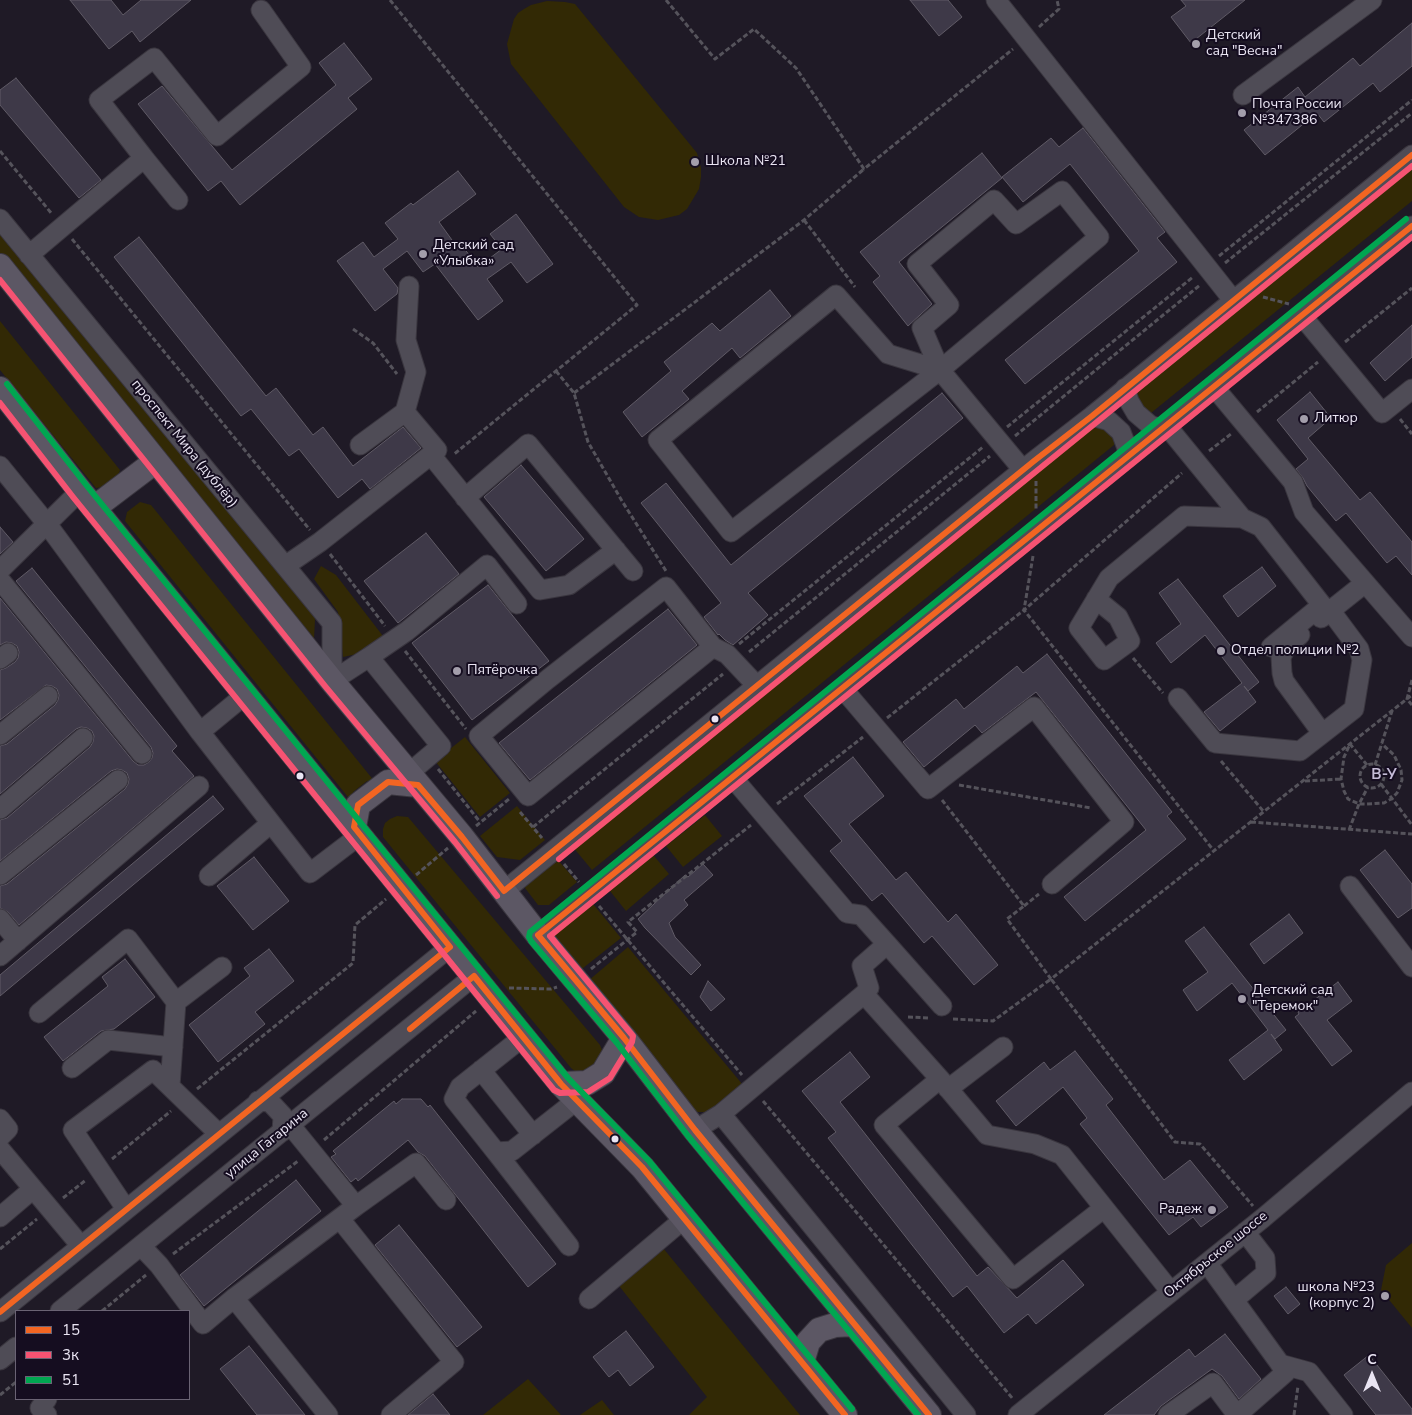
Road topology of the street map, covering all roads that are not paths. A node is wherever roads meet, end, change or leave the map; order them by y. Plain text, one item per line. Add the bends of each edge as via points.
1 (996, 0) edge
2 (1372, 0) edge
3 (260, 10) dead end
4 (1243, 95) dead end
5 (1412, 154) edge
6 (144, 158) junction
7 (178, 200) dead end
8 (0, 219) edge
9 (1412, 226) edge
10 (29, 255) junction
11 (0, 266) edge
12 (409, 286) dead end
13 (1238, 296) junction
14 (1306, 312) junction
15 (940, 370) junction
16 (1214, 387) junction
17 (1125, 388) junction
18 (0, 389) edge
19 (1412, 389) edge
20 (405, 412) junction
21 (1092, 416) junction
22 (1164, 427) junction
23 (360, 445) dead end
24 (1127, 456) junction
25 (435, 460) junction
26 (156, 461) junction
27 (0, 466) edge
28 (1024, 470) junction
29 (465, 498) junction
30 (87, 499) junction
31 (1242, 518) junction
32 (46, 524) junction
33 (616, 550) junction
34 (285, 566) junction
35 (0, 570) edge
36 (633, 571) dead end
37 (0, 580) edge
38 (1365, 583) junction
39 (1096, 599) junction
40 (516, 604) dead end
41 (1330, 610) junction
42 (1412, 637) edge
43 (1271, 647) dead end
44 (725, 655) junction
45 (369, 657) junction
46 (332, 681) junction
47 (758, 687) junction
48 (843, 689) junction
49 (246, 695) junction
50 (48, 696) dead end
51 (1173, 698) road end
52 (200, 732) junction
53 (1322, 733) junction
54 (0, 735) edge
55 (83, 738) dead end
56 (142, 754) dead end
57 (733, 778) junction
58 (118, 780) dead end
59 (413, 780) junction
60 (199, 786) dead end
61 (0, 809) edge
62 (271, 823) junction
63 (357, 831) junction
64 (0, 875) edge
65 (208, 876) dead end
66 (1052, 884) road end
67 (1350, 886) dead end
68 (504, 892) junction
69 (0, 919) edge
70 (538, 935) junction
71 (18, 941) junction
72 (887, 944) junction
73 (450, 946) junction
74 (0, 956) edge
75 (222, 967) dead end
76 (1412, 967) edge
77 (474, 976) junction
78 (864, 994) junction
79 (176, 1002) junction
80 (39, 1013) dead end
81 (940, 1014) road end
82 (523, 1037) junction
83 (624, 1038) junction
84 (173, 1047) junction
85 (1004, 1047) dead end
86 (72, 1068) dead end
87 (481, 1070) junction
88 (944, 1084) junction
89 (170, 1086) junction
90 (570, 1092) junction
91 (1412, 1092) edge
92 (258, 1101) junction
93 (721, 1114) junction
94 (0, 1119) edge
95 (287, 1129) junction
96 (696, 1130) junction
97 (219, 1134) junction
98 (533, 1135) junction
99 (0, 1137) edge
100 (0, 1150) edge
101 (496, 1152) junction
102 (33, 1189) junction
103 (446, 1200) dead end
104 (356, 1206) junction
105 (1104, 1208) junction
106 (126, 1209) junction
107 (0, 1216) edge
108 (340, 1219) junction
109 (684, 1219) junction
110 (1246, 1232) junction
111 (81, 1246) junction
112 (141, 1246) junction
113 (569, 1246) dead end
114 (1207, 1263) junction
115 (1171, 1292) junction
116 (234, 1298) junction
117 (589, 1299) dead end
118 (1234, 1300) junction
119 (61, 1310) edge
120 (0, 1312) edge
121 (854, 1324) junction
122 (15, 1348) edge
123 (0, 1360) edge
124 (802, 1362) junction
125 (1280, 1364) junction
126 (1021, 1413) edge
127 (328, 1415) edge
128 (391, 1415) edge
129 (845, 1415) edge
130 (929, 1415) edge
131 (966, 1415) edge
132 (1168, 1415) edge
133 (1343, 1415) edge

1 - 13 street via 1210,270
2 - 4 street
3 - 6 street via 301,67 218,136 154,58 99,100
5 - 13 street
6 - 7 street
6 - 10 street
8 - 10 street, проспект Мира (дублёр)
9 - 14 street
10 - 34 street, проспект Мира (дублёр)
11 - 26 main road
12 - 20 street via 406,340 416,372
13 - 17 street
14 - 16 street
14 - 19 street via 1331,352 1382,413
15 - 15 street via 922,328 949,305 917,264 994,200 1016,224 1062,190 1099,237
15 - 15 street via 732,532 658,440 836,294 888,354
15 - 28 street
16 - 22 street
16 - 38 street via 1293,482 1304,512
17 - 21 street
17 - 22 street via 1136,413 1150,425
18 - 30 main road
20 - 23 street
20 - 25 street via 437,450
21 - 24 street via 1109,421 1121,432
21 - 28 street
22 - 24 street
22 - 31 street
24 - 48 street
25 - 29 street
25 - 34 street
26 - 30 main road
26 - 46 main road
27 - 32 street
28 - 47 street
29 - 33 street via 540,590 569,585
29 - 33 street via 528,444
30 - 32 street
30 - 49 main road
31 - 39 street via 1184,516 1109,578
31 - 43 street via 1261,527 1322,605
32 - 35 street
32 - 52 street
33 - 36 street
34 - 46 street, проспект Мира (дублёр) via 332,623
37 - 56 street
38 - 41 street
38 - 42 street
39 - 39 street via 1079,628 1104,660 1130,641 1118,617
40 - 45 street via 487,565 408,631
41 - 53 street via 1359,649 1362,660 1354,709
41 - 53 street via 1288,644 1281,657 1284,681
44 - 44 street via 666,587 479,736 528,796
44 - 47 street
45 - 46 street
45 - 59 street via 441,746 428,756
46 - 59 main road
47 - 68 street
48 - 57 street
48 - 66 street via 928,789 1034,707 1124,822
49 - 52 street
49 - 63 main road
50 - 54 street
51 - 53 street via 1215,743 1300,752
52 - 62 street
55 - 61 street
57 - 70 street
57 - 72 street via 847,913 862,914
58 - 64 street
59 - 63 main road via 388,782 358,806
59 - 68 main road
60 - 71 street
62 - 63 street via 310,873
62 - 65 street
63 - 73 main road
67 - 76 street
68 - 70 main road
69 - 71 street
70 - 83 main road
71 - 74 street
72 - 78 street via 862,966 869,988
72 - 81 street
73 - 77 main road
73 - 92 street
75 - 79 street
77 - 82 main road
77 - 95 street, улица Гагарина
78 - 88 street
78 - 93 street
79 - 80 street via 128,939
79 - 84 street
82 - 87 street
82 - 90 main road
83 - 90 main road via 603,1073
83 - 96 main road
84 - 86 street via 108,1040
84 - 89 street
85 - 88 street
87 - 98 street
87 - 101 street via 460,1087 454,1099
88 - 105 street via 987,1135 1034,1144 1062,1155
88 - 105 street via 884,1125 1013,1279
89 - 97 street
89 - 106 street via 153,1070 73,1130
90 - 98 street
90 - 109 main road via 642,1167
91 - 110 street, Октябрьское шоссе
92 - 95 street via 270,1102 283,1116
92 - 97 street
93 - 96 street
93 - 131 street
94 - 99 street via 8,1130
95 - 104 street
95 - 112 street, улица Гагарина
96 - 121 main road
97 - 106 street
98 - 101 street via 512,1151
100 - 102 street
101 - 113 street
102 - 107 street
102 - 111 street
103 - 104 street via 416,1163
104 - 108 street
105 - 115 street
106 - 111 street
108 - 116 street
108 - 128 street via 454,1362
109 - 117 street
109 - 124 main road
110 - 114 street, Октябрьское шоссе
110 - 118 street via 1265,1258 1266,1272
111 - 120 street
112 - 116 street via 203,1324
112 - 119 street, улица Гагарина
114 - 115 street, Октябрьское шоссе
114 - 118 street
115 - 126 street, Октябрьское шоссе
116 - 127 street
118 - 125 street
121 - 124 main road via 835,1324 819,1330 808,1342
121 - 130 main road
122 - 123 street
124 - 129 main road
125 - 132 street via 1286,1372 1237,1415 1213,1383
125 - 133 street via 1309,1372

